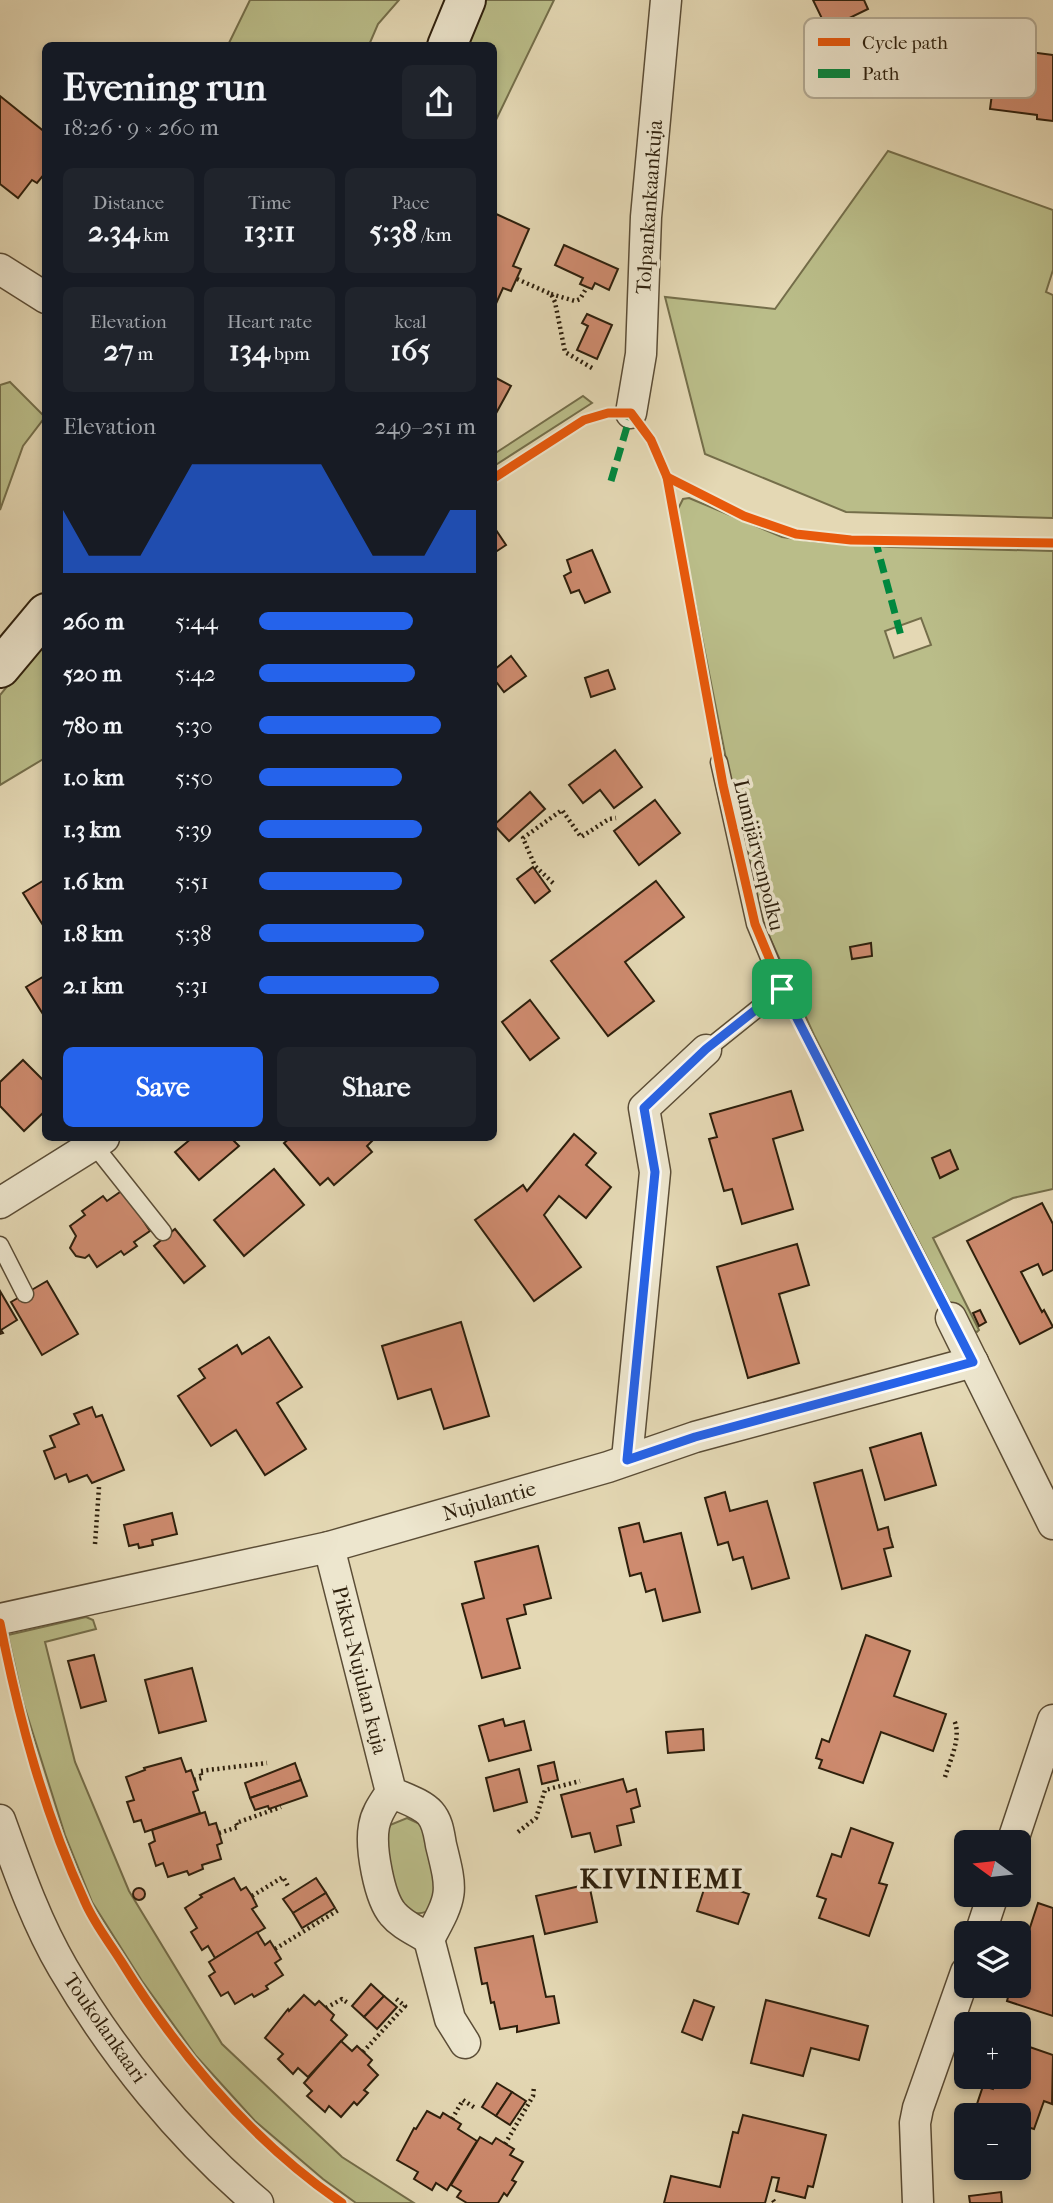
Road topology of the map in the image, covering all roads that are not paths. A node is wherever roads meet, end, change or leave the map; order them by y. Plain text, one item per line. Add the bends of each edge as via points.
1 (466, 0) edge
2 (666, 0) edge
3 (449, 42) edge
4 (0, 269) edge
5 (42, 295) edge
6 (631, 413) dead end
7 (42, 618) edge
8 (0, 668) edge
9 (719, 762) dead end
10 (706, 1049) joint
11 (99, 1141) edge
12 (0, 1203) edge
13 (163, 1232) dead end
14 (0, 1245) edge
15 (25, 1294) dead end
16 (951, 1318) dead end
17 (973, 1362) junction
18 (627, 1460) junction
19 (1053, 1524) edge
20 (329, 1547) junction
21 (0, 1619) edge
22 (1053, 1720) edge
23 (391, 1792) junction
24 (0, 1820) edge
25 (1016, 1830) edge
26 (429, 1939) junction
27 (957, 1998) edge
28 (465, 2043) dead end
29 (258, 2203) edge
30 (918, 2203) edge

1 - 3 main road
2 - 6 street, Tolpankankaankuja via 646,217 642,354
4 - 5 street
7 - 8 main road
9 - 10 lane, Lumijärvenpolku via 755,924 782,989
10 - 18 street via 644,1108 655,1172
11 - 12 street
11 - 13 lane
14 - 15 lane
16 - 17 street
17 - 18 street, Nujulantie via 695,1437
17 - 19 street
18 - 20 street, Nujulantie
20 - 21 street, Nujulantie
20 - 23 street, Pikku-Nujulan kuja
22 - 25 street
23 - 26 street via 373,1830 379,1880 387,1907
23 - 26 street via 421,1807 436,1822 451,1881
24 - 29 street, Toukolankaari via 23,1884 62,1968 110,2040 173,2121
26 - 28 street via 450,2019
27 - 30 street via 915,2123

